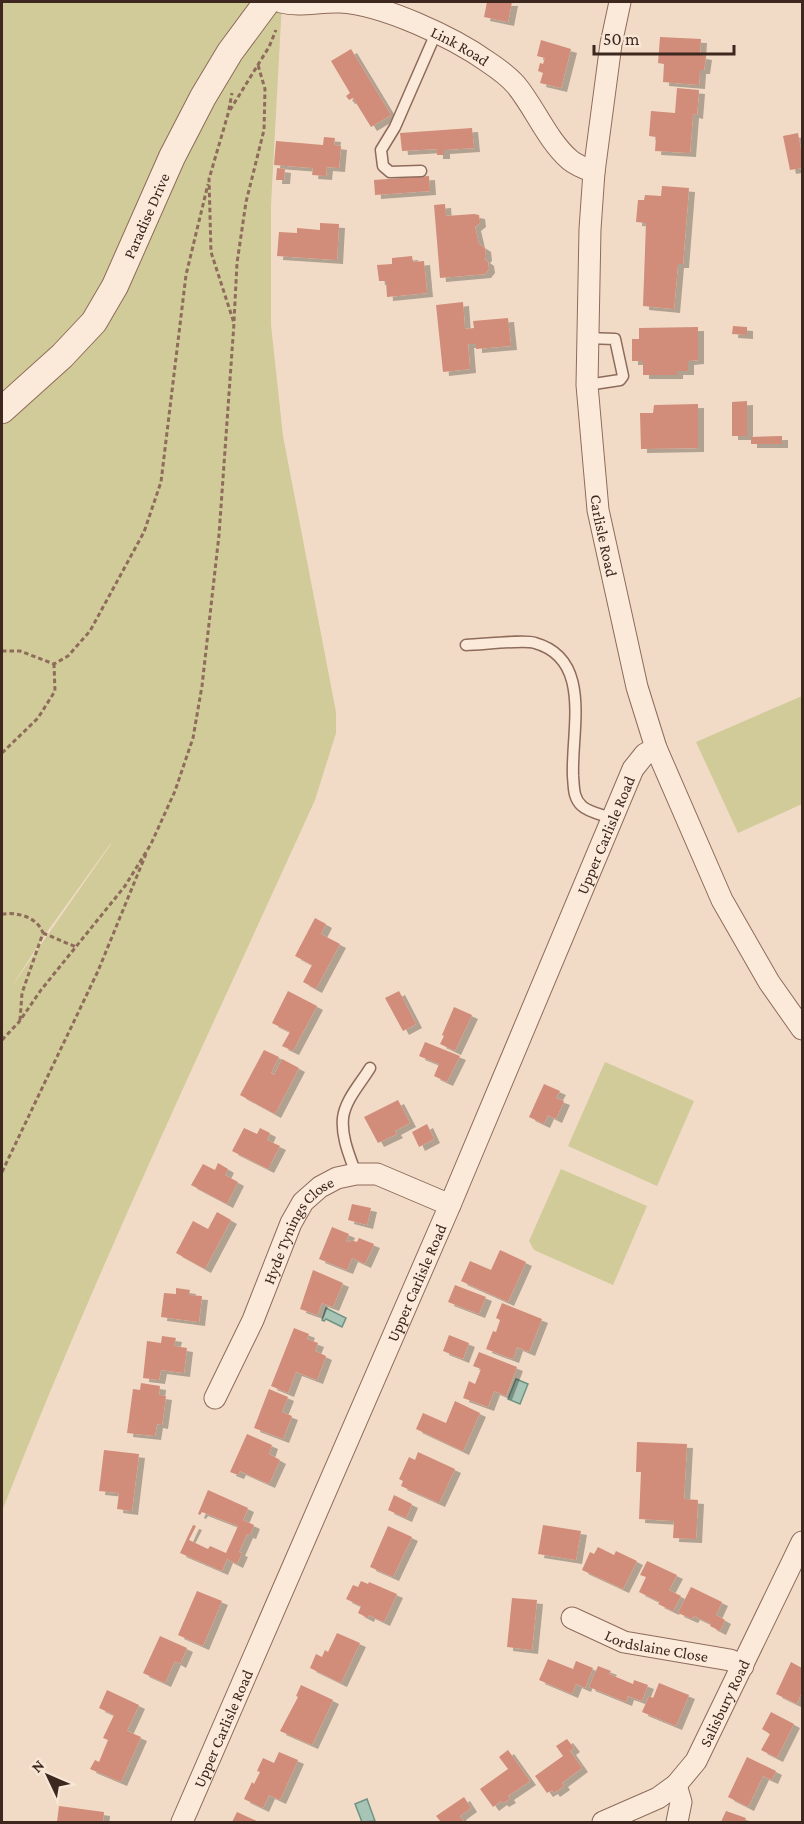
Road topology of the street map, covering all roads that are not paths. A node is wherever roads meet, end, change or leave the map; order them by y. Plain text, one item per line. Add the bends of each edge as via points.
1 (278, 2) edge
2 (620, 2) edge
3 (436, 33) junction
4 (421, 171) dead end
5 (594, 172) junction
6 (586, 338) junction
7 (587, 385) junction
8 (2, 410) edge
9 (466, 645) dead end
10 (656, 748) junction
11 (611, 818) junction
12 (802, 1029) edge
13 (370, 1068) dead end
14 (356, 1174) junction
15 (450, 1205) junction
16 (215, 1398) dead end
17 (802, 1542) edge
18 (572, 1618) dead end
19 (743, 1666) junction
20 (676, 1785) junction
21 (182, 1822) edge
22 (603, 1822) edge
23 (677, 1822) edge

1 - 3 street, Link Road via 360,4
1 - 8 street, Paradise Drive via 230,52 203,97 115,286 94,322
2 - 5 street, Carlisle Road
3 - 4 lane via 381,150 383,166 390,172
3 - 5 street, Link Road via 488,62 515,84 558,147 570,160
5 - 6 street, Carlisle Road
6 - 7 street, Carlisle Road
6 - 7 lane via 615,339 623,376 620,380
7 - 10 street, Carlisle Road via 598,510 637,687
9 - 11 lane via 533,642 558,654 569,668 576,694 574,794 582,807
10 - 11 street, Upper Carlisle Road via 633,769
10 - 12 street, Carlisle Road via 722,900 769,982
11 - 15 street, Upper Carlisle Road
13 - 14 lane via 350,1098 343,1118
14 - 15 street, Hyde Tynings Close via 377,1174
14 - 16 street, Hyde Tynings Close via 320,1186 303,1202
15 - 21 street, Upper Carlisle Road
17 - 19 street, Salisbury Road
18 - 19 street, Lordslaine Close via 624,1642 730,1660
19 - 20 street, Salisbury Road via 696,1761
20 - 22 street, Salisbury Road via 638,1809
20 - 23 street via 681,1802

